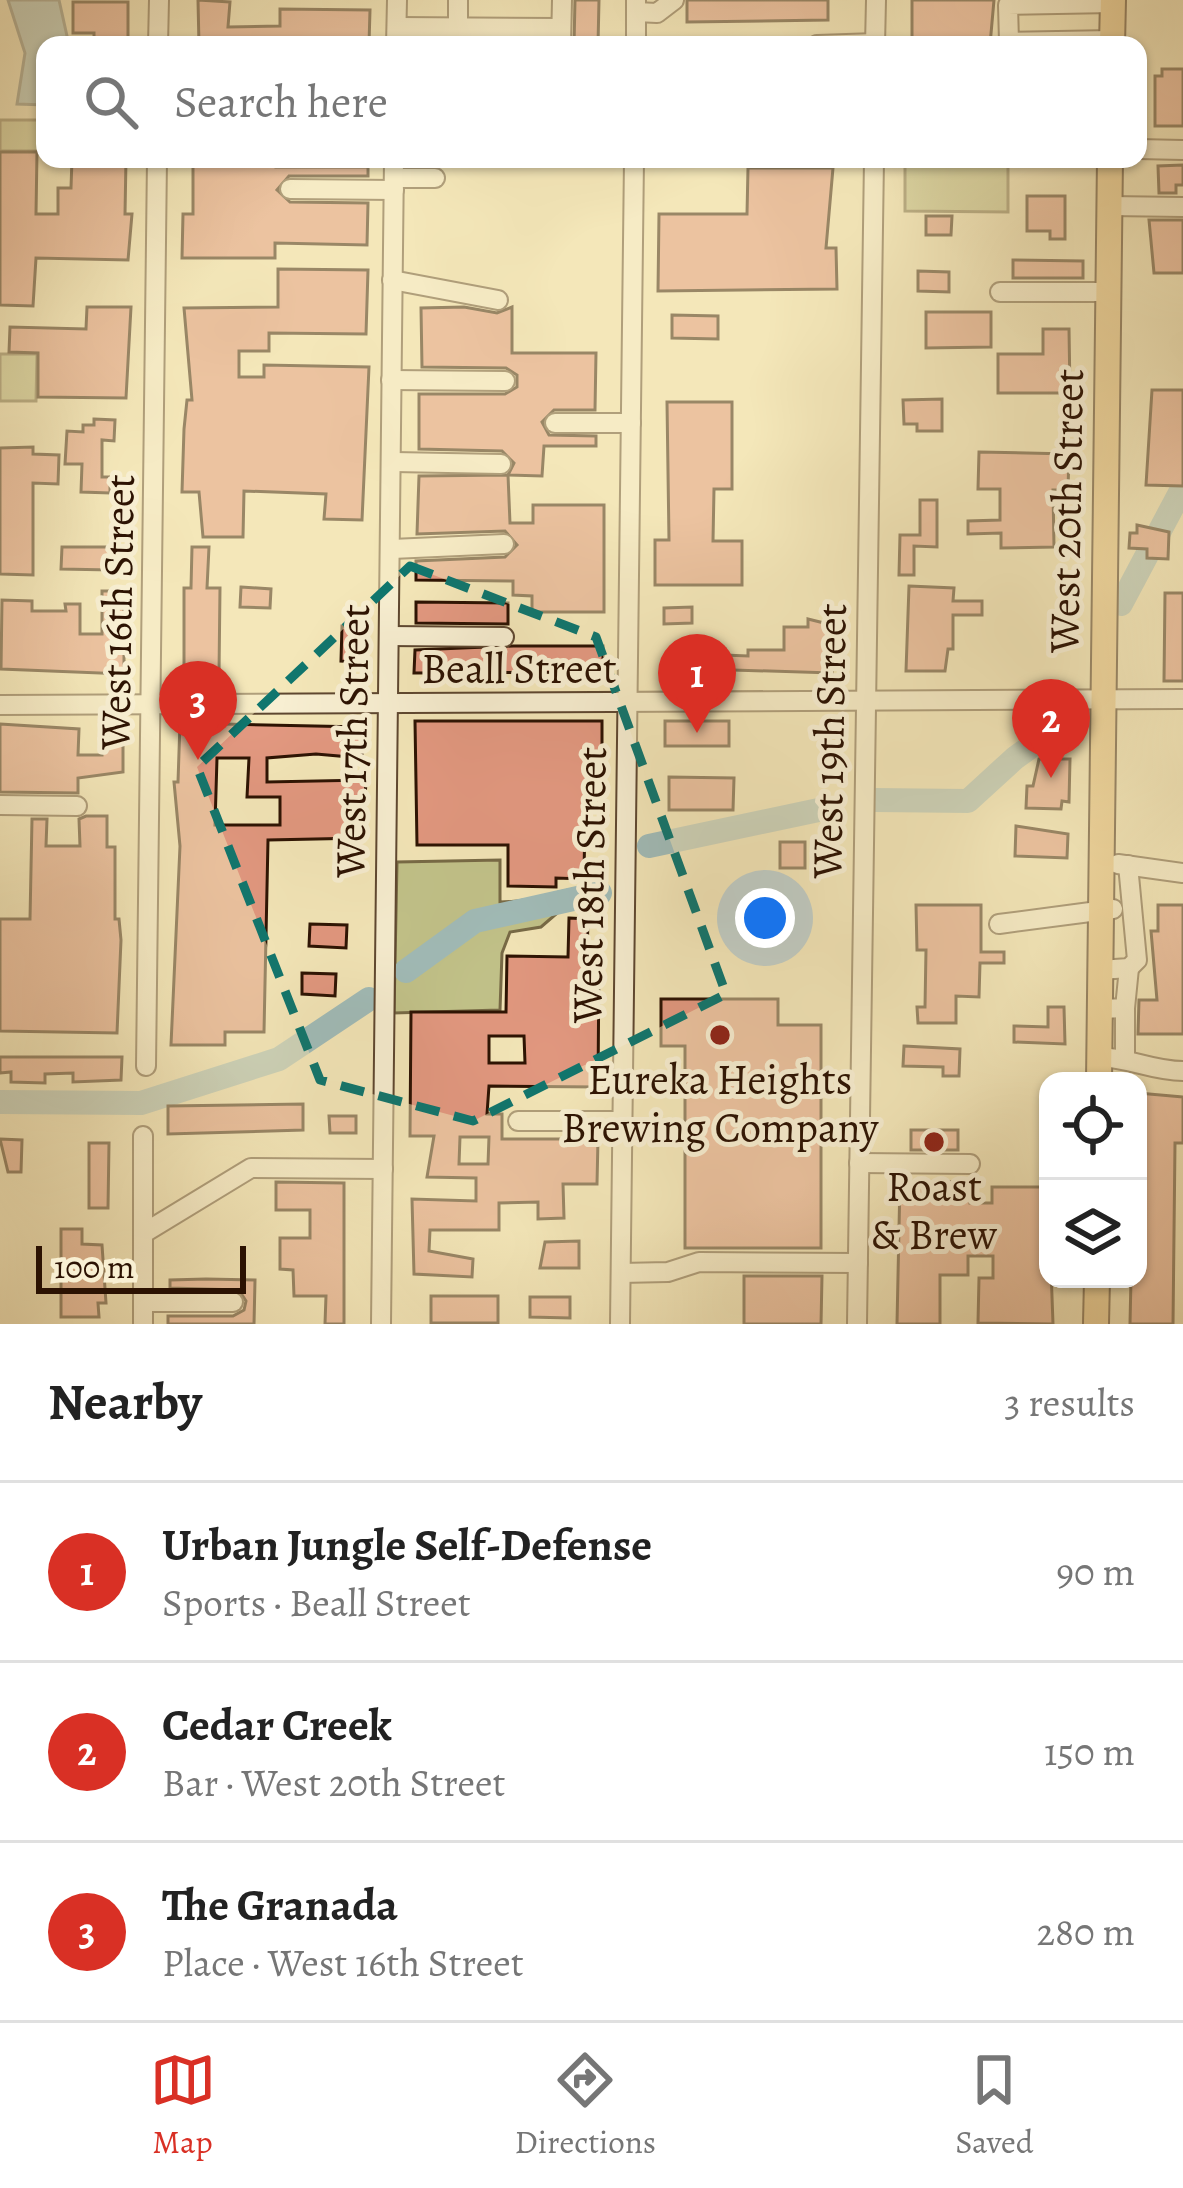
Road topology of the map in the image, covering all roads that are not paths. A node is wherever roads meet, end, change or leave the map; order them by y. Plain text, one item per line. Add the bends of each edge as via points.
1 (159, 0) edge
2 (397, 0) edge
3 (458, 0) edge
4 (562, 0) edge
5 (674, 0) edge
6 (876, 0) edge
7 (1113, 2) edge
8 (636, 6) edge
9 (458, 28) junction
10 (158, 36) edge
11 (396, 36) edge
12 (550, 36) edge
13 (561, 36) edge
14 (875, 36) edge
15 (1009, 36) edge
16 (1112, 36) edge
17 (1147, 149) edge
18 (1183, 150) edge
19 (158, 168) edge
20 (634, 168) edge
21 (874, 168) edge
22 (1110, 168) edge
23 (394, 176) edge
24 (434, 178) dead end
25 (290, 189) dead end
26 (1110, 206) junction
27 (1183, 207) edge
28 (392, 280) junction
29 (1000, 292) dead end
30 (1108, 292) junction
31 (498, 300) dead end
32 (391, 380) junction
33 (505, 381) dead end
34 (555, 423) dead end
35 (631, 423) junction
36 (394, 462) junction
37 (501, 464) dead end
38 (505, 544) dead end
39 (392, 549) junction
40 (389, 636) junction
41 (505, 637) dead end
42 (865, 696) junction
43 (1102, 699) junction
44 (1183, 699) edge
45 (152, 704) junction
46 (628, 704) junction
47 (0, 705) edge
48 (388, 705) junction
49 (0, 806) edge
50 (77, 806) dead end
51 (1101, 864) junction
52 (1129, 865) junction
53 (1183, 873) edge
54 (1128, 904) junction
55 (1101, 913) junction
56 (999, 924) dead end
57 (1130, 968) junction
58 (1100, 970) junction
59 (1112, 1009) junction
60 (1108, 1065) edge
61 (146, 1066) dead end
62 (1183, 1071) edge
63 (518, 1121) dead end
64 (622, 1121) junction
65 (143, 1136) dead end
66 (860, 1163) junction
67 (970, 1164) dead end
68 (383, 1169) junction
69 (144, 1233) junction
70 (858, 1263) junction
71 (621, 1273) junction
72 (1096, 1288) edge
73 (143, 1302) junction
74 (232, 1302) dead end
75 (143, 1324) edge
76 (381, 1324) edge
77 (620, 1324) edge
78 (857, 1324) edge
79 (1096, 1324) edge

1 - 10 street
2 - 11 street
3 - 9 street
4 - 13 street
5 - 8 street via 656,13
6 - 14 street
7 - 15 street via 1008,4
7 - 16 main road
9 - 11 street
9 - 12 street
17 - 18 street
19 - 45 street, West 16th Street
20 - 35 street, West 18th Street
21 - 42 street, West 19th Street
22 - 26 main road, West 20th Street
23 - 24 street
23 - 25 street
23 - 28 street, West 17th Street
26 - 27 street
26 - 30 main road, West 20th Street
28 - 31 street
28 - 32 street, West 17th Street
29 - 30 street
30 - 43 main road, West 20th Street
32 - 33 street
32 - 36 street, West 17th Street
34 - 35 street
35 - 46 street, West 18th Street
36 - 37 street
36 - 39 street, West 17th Street
38 - 39 street
39 - 40 street, West 17th Street
40 - 41 street
40 - 48 street, West 17th Street
42 - 43 street, Beall Street via 1025,709
42 - 46 street, Beall Street
42 - 66 street, West 19th Street
43 - 44 street, Beall Street
43 - 51 main road, West 20th Street
45 - 47 street, Beall Street
45 - 48 street, Beall Street
45 - 61 street, West 16th Street
46 - 48 street, Beall Street
46 - 64 street, West 18th Street
48 - 68 street, West 17th Street
49 - 50 street
51 - 52 street
51 - 55 main road, West 20th Street
52 - 53 street
52 - 54 street
54 - 55 street
54 - 57 street via 1137,934
55 - 56 street
55 - 58 main road, West 20th Street
57 - 58 street
57 - 59 street
58 - 59 main road, West 20th Street
59 - 60 main road, West 20th Street
60 - 62 street via 1138,1058 1157,1071
63 - 64 street
64 - 71 street, West 18th Street
65 - 69 street
66 - 67 street
66 - 70 street, West 19th Street
68 - 69 street via 250,1168
68 - 76 street, West 17th Street
69 - 73 street
70 - 71 street via 699,1262
70 - 78 street, West 19th Street
71 - 77 street, West 18th Street
72 - 79 main road
73 - 74 street
73 - 75 street

